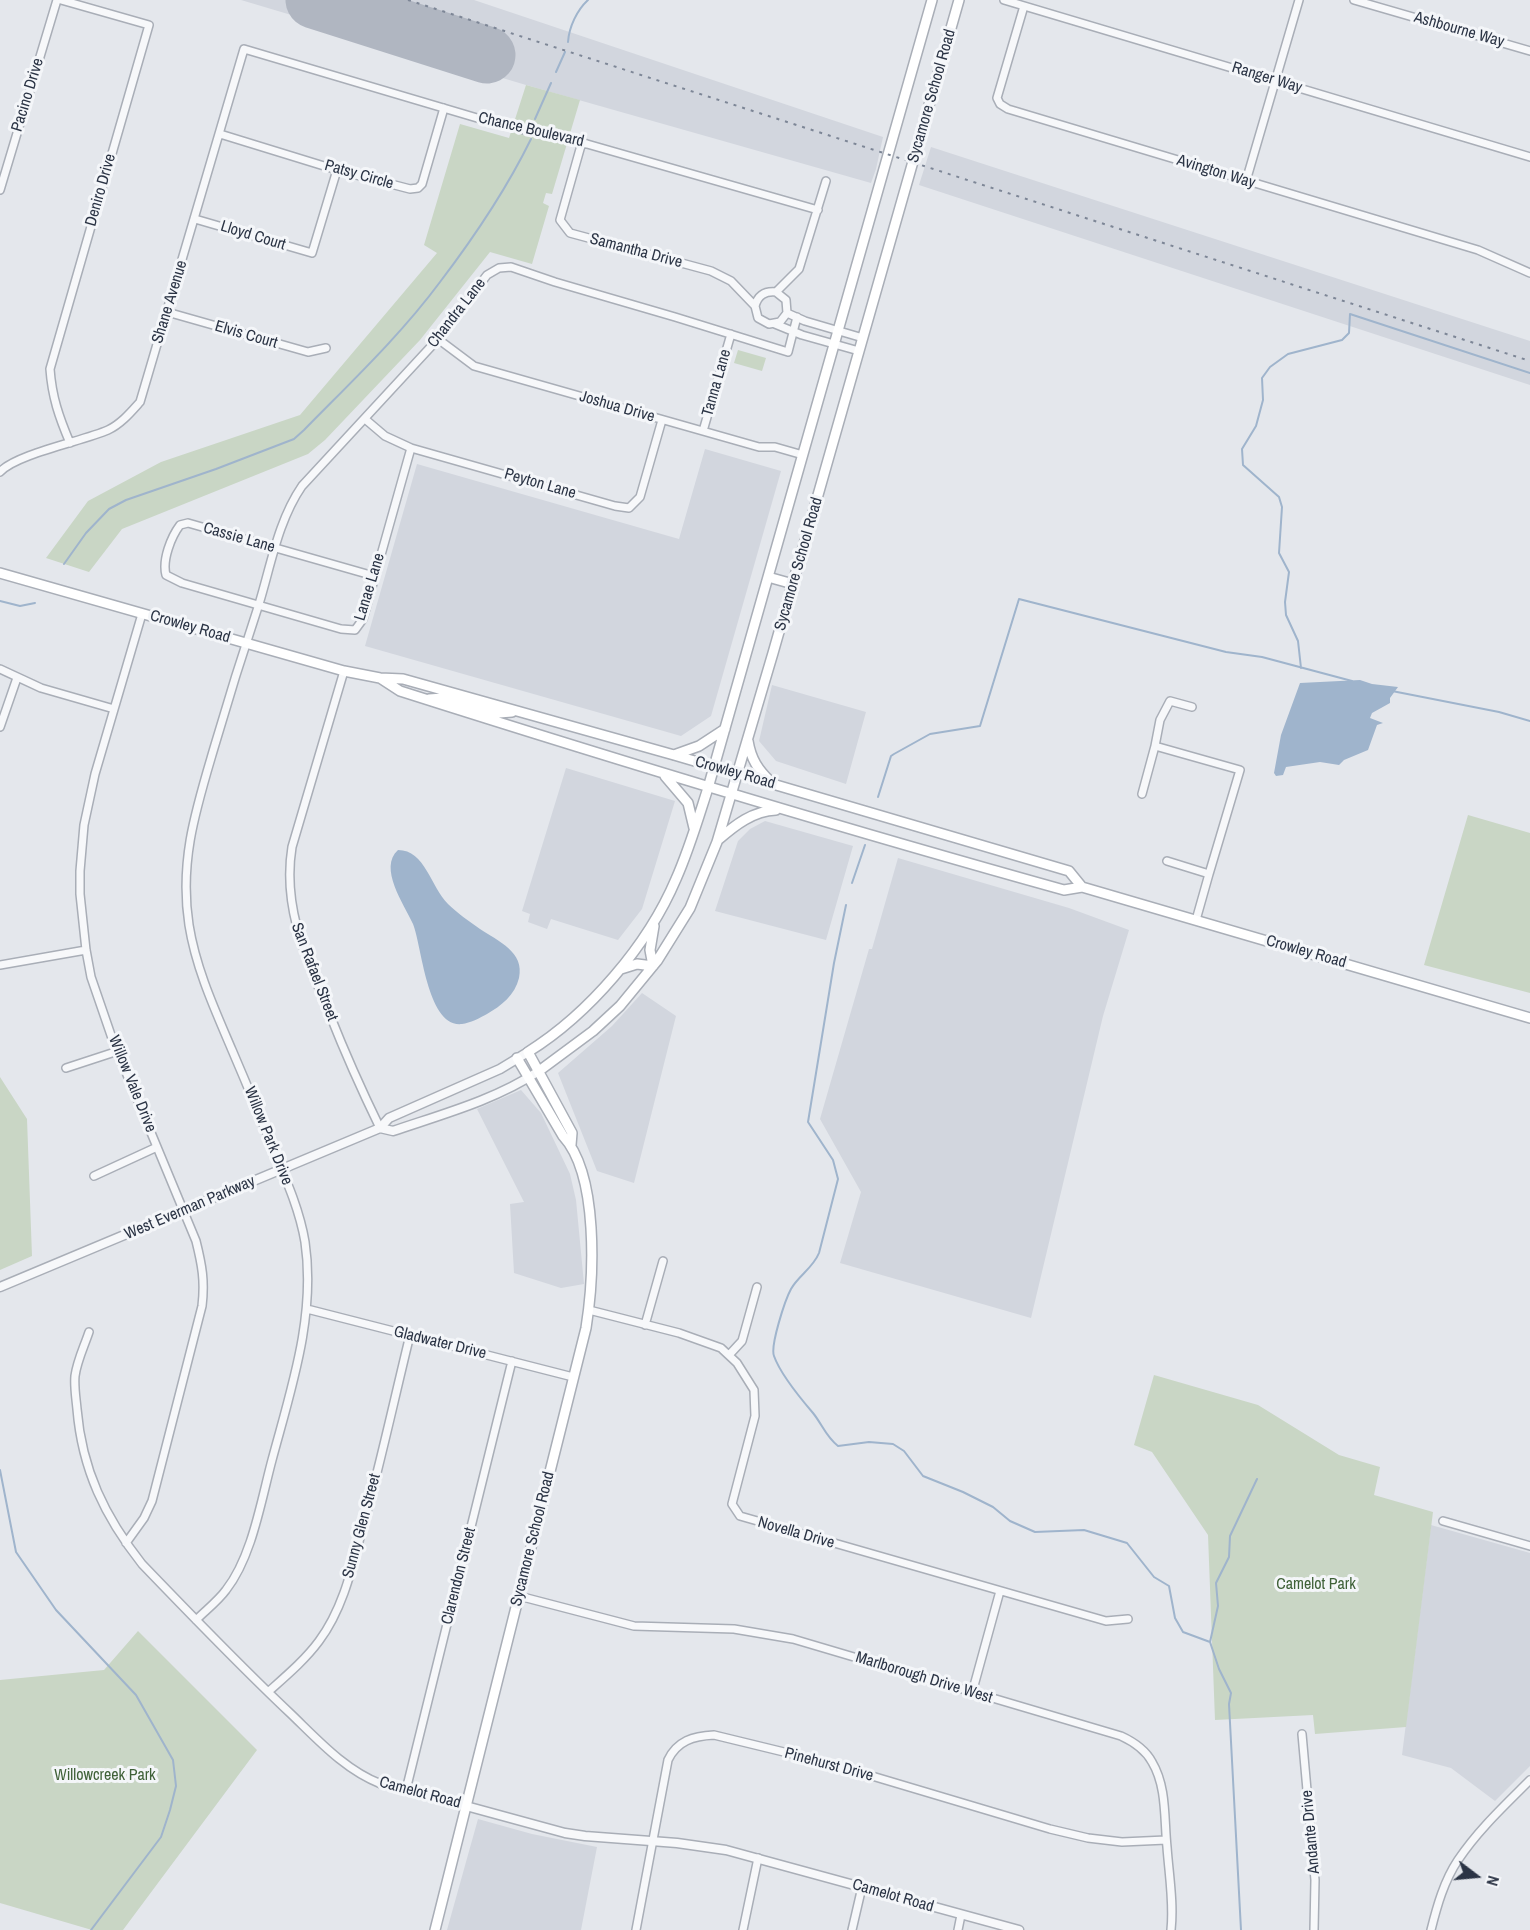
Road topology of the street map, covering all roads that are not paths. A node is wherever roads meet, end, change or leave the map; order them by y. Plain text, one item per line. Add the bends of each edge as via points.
1 (59, 0) edge
2 (932, 0) edge
3 (959, 0) edge
4 (1004, 0) edge
5 (1299, 0) edge
6 (1354, 0) edge
7 (1024, 6) junction
8 (244, 50) joint
9 (1530, 51) edge
10 (1276, 80) junction
11 (444, 108) junction
12 (220, 134) junction
13 (582, 142) junction
14 (1530, 157) edge
15 (337, 170) junction
16 (826, 181) dead end
17 (1246, 181) junction
18 (0, 190) edge
19 (818, 210) junction
20 (195, 219) junction
21 (1530, 273) edge
22 (776, 292) junction
23 (755, 306) junction
24 (166, 312) junction
25 (787, 313) junction
26 (797, 318) junction
27 (775, 324) junction
28 (794, 330) junction
29 (838, 331) junction
30 (731, 334) junction
31 (863, 338) junction
32 (438, 339) junction
33 (834, 344) junction
34 (326, 348) dead end
35 (859, 351) junction
36 (365, 419) junction
37 (662, 420) junction
38 (703, 431) junction
39 (70, 443) junction
40 (411, 448) junction
41 (803, 455) junction
42 (0, 472) edge
43 (275, 548) junction
44 (0, 573) edge
45 (374, 576) junction
46 (768, 577) junction
47 (793, 584) junction
48 (258, 605) junction
49 (142, 614) junction
50 (245, 643) junction
51 (0, 669) edge
52 (344, 672) junction
53 (17, 678) junction
54 (380, 678) junction
55 (424, 699) junction
56 (1192, 707) dead end
57 (114, 709) junction
58 (515, 710) junction
59 (0, 727) edge
60 (724, 729) junction
61 (748, 740) junction
62 (1155, 746) junction
63 (674, 755) junction
64 (714, 767) junction
65 (737, 774) junction
66 (663, 775) junction
67 (773, 784) junction
68 (708, 788) junction
69 (1142, 794) dead end
70 (731, 795) junction
71 (782, 810) junction
72 (694, 832) junction
73 (717, 842) junction
74 (1167, 861) dead end
75 (1209, 874) junction
76 (1082, 887) junction
77 (657, 916) junction
78 (1196, 920) junction
79 (86, 950) junction
80 (0, 965) edge
81 (653, 966) junction
82 (619, 970) junction
83 (1530, 1018) edge
84 (117, 1051) junction
85 (528, 1052) junction
86 (517, 1058) junction
87 (66, 1068) dead end
88 (539, 1071) junction
89 (529, 1078) junction
90 (380, 1128) junction
91 (571, 1145) junction
92 (157, 1147) junction
93 (282, 1169) junction
94 (94, 1176) dead end
95 (184, 1210) junction
96 (663, 1261) dead end
97 (0, 1287) edge
98 (758, 1287) dead end
99 (308, 1309) junction
100 (589, 1310) junction
101 (645, 1324) junction
102 (89, 1332) dead end
103 (410, 1335) junction
104 (729, 1355) junction
105 (512, 1361) junction
106 (573, 1377) junction
107 (1443, 1521) dead end
108 (126, 1543) junction
109 (1530, 1546) edge
110 (1000, 1591) junction
111 (519, 1596) junction
112 (1128, 1619) dead end
113 (196, 1620) junction
114 (268, 1692) junction
115 (972, 1693) junction
116 (1302, 1734) dead end
117 (1530, 1780) edge
118 (405, 1790) junction
119 (466, 1806) junction
120 (1166, 1840) junction
121 (652, 1841) junction
122 (758, 1858) junction
123 (862, 1887) junction
124 (961, 1915) junction
125 (435, 1930) edge
126 (636, 1930) edge
127 (743, 1930) edge
128 (852, 1930) edge
129 (958, 1930) edge
130 (1019, 1930) edge
131 (1171, 1930) edge
132 (1314, 1930) edge
133 (1431, 1930) edge

1 - 18 street, Pacino Drive
1 - 39 street, Deniro Drive via 149,25 50,369 52,392
2 - 29 main road, Sycamore School Road
3 - 31 main road, Sycamore School Road
4 - 7 street, Ranger Way
5 - 10 street
6 - 9 street, Ashbourne Way
7 - 10 street, Ranger Way
7 - 17 street, Avington Way via 997,98 1000,104
8 - 11 street, Chance Boulevard
8 - 12 street, Shane Avenue
10 - 14 street, Ranger Way
10 - 17 street
11 - 13 street, Chance Boulevard
11 - 15 street, Patsy Circle via 425,177 418,188
12 - 15 street, Patsy Circle
12 - 20 street, Shane Avenue
13 - 19 street, Chance Boulevard
13 - 23 street, Samantha Drive via 560,220 570,233 711,271 731,281
15 - 20 street, Lloyd Court via 312,253
16 - 19 street
17 - 21 street, Avington Way via 1478,250
19 - 22 street via 799,269
20 - 24 street, Shane Avenue
22 - 23 street via 765,292
22 - 25 street via 786,300
23 - 27 street, Samantha Drive via 763,322
24 - 34 street, Elvis Court via 308,352
24 - 39 street, Shane Avenue via 140,402 110,429
25 - 26 street
25 - 27 street
26 - 28 street, Chandra Lane
26 - 29 street
27 - 28 street, Samantha Drive
28 - 30 street, Chandra Lane via 788,352
28 - 33 street, Samantha Drive
29 - 31 street
29 - 33 main road, Sycamore School Road
30 - 32 street, Chandra Lane via 511,267 487,275
30 - 38 street, Tanna Lane
31 - 35 main road, Sycamore School Road
32 - 36 street, Chandra Lane
32 - 37 street, Joshua Drive via 474,366
33 - 35 street, Samantha Drive
33 - 41 main road, Sycamore School Road
35 - 47 main road, Sycamore School Road
36 - 40 street, Peyton Lane via 386,436
36 - 43 street, Chandra Lane via 302,486 292,501
37 - 38 street, Joshua Drive
37 - 40 street, Peyton Lane via 640,497 629,508
38 - 41 street, Joshua Drive
39 - 42 street, Shane Avenue via 20,459
40 - 45 street, Lanae Lane
41 - 46 main road, Sycamore School Road
43 - 45 street, Cassie Lane
43 - 48 street, Chandra Lane
43 - 48 street, Cassie Lane via 188,523 176,530 166,558 169,577
44 - 49 main road, Crowley Road
45 - 48 street, Lanae Lane via 363,619 355,630
46 - 47 main road
46 - 60 main road, Sycamore School Road
47 - 61 main road, Sycamore School Road
48 - 50 street, Chandra Lane
49 - 50 main road, Crowley Road
49 - 57 street, Willow Vale Drive
50 - 52 main road, Crowley Road
50 - 93 street, Willow Park Drive via 197,805 187,852 187,904 195,953 212,1003
51 - 53 street
52 - 54 main road, Crowley Road
52 - 90 street, San Rafael Street via 295,838 290,896 306,957
53 - 57 street
53 - 59 street
54 - 55 main road, Crowley Road via 400,691
54 - 58 main road, Crowley Road via 403,679
55 - 58 main road via 443,698 507,714
55 - 66 main road, Crowley Road
56 - 62 street via 1170,701 1160,720
57 - 79 street, Willow Vale Drive via 84,825 80,894
58 - 63 main road, Crowley Road
60 - 63 main road via 699,746
60 - 64 main road, Sycamore School Road
61 - 65 main road, Sycamore School Road
61 - 67 main road via 754,763
62 - 69 street
62 - 75 street via 1240,770
63 - 64 main road, Crowley Road
64 - 65 main road, Crowley Road
64 - 68 main road, Sycamore School Road
65 - 67 main road, Crowley Road
65 - 70 main road, Sycamore School Road
66 - 68 main road, Crowley Road
66 - 72 main road via 688,803
67 - 76 main road, Crowley Road via 1069,871
68 - 70 main road, Crowley Road
68 - 72 main road, Sycamore School Road
70 - 71 main road, Crowley Road
70 - 73 main road, Sycamore School Road
71 - 73 main road via 751,816
71 - 76 main road, Crowley Road via 1064,890
72 - 77 main road, Sycamore School Road via 676,881
73 - 81 main road, Sycamore School Road via 690,908
74 - 75 street
75 - 78 street
76 - 78 main road, Crowley Road
77 - 81 main road via 650,950
77 - 82 main road, Sycamore School Road
78 - 83 main road, Crowley Road
79 - 80 street
79 - 84 street, Willow Vale Drive via 91,977
81 - 82 main road via 637,964
81 - 88 main road, Sycamore School Road via 593,1031
82 - 85 main road, Sycamore School Road via 577,1014
84 - 87 street
84 - 92 street, Willow Vale Drive
85 - 86 street, West Everman Parkway
85 - 88 main road, Sycamore School Road
86 - 89 main road, Sycamore School Road
86 - 90 street, West Everman Parkway via 389,1118
88 - 89 street, West Everman Parkway
88 - 91 main road, Sycamore School Road via 572,1133
89 - 90 street, West Everman Parkway via 479,1102 393,1131
89 - 91 main road, Sycamore School Road
90 - 93 street, West Everman Parkway
91 - 100 main road, Sycamore School Road via 588,1202
92 - 94 street
92 - 95 street, Willow Vale Drive
93 - 95 street, West Everman Parkway
93 - 99 street, Willow Park Drive via 301,1222
95 - 97 street, West Everman Parkway
95 - 108 street, Willow Vale Drive via 204,1273 202,1306 152,1500
96 - 101 street
98 - 104 street via 742,1341
99 - 103 street, Gladwater Drive
99 - 113 street, Willow Park Drive via 249,1543 227,1589
100 - 101 street, Novella Drive
100 - 106 main road, Sycamore School Road
101 - 104 street, Novella Drive via 721,1348
102 - 108 street, Camelot Road via 75,1379 78,1420 96,1489
103 - 105 street, Gladwater Drive
103 - 114 street, Sunny Glen Street via 369,1506 340,1604 319,1641
104 - 110 street, Novella Drive via 754,1390 755,1416 732,1504 740,1516
105 - 106 street, Gladwater Drive
105 - 118 street, Clarendon Street
106 - 111 main road, Sycamore School Road
107 - 109 street
108 - 113 street, Camelot Road
110 - 112 street, Novella Drive via 1106,1621
110 - 115 street
111 - 115 street, Marlborough Drive West via 634,1626 734,1629 793,1639
111 - 119 main road, Sycamore School Road
113 - 114 street, Camelot Road
114 - 118 street, Camelot Road via 337,1758 368,1779
115 - 120 street, Marlborough Drive West via 1121,1736 1141,1747 1153,1763 1162,1790
116 - 132 street, Andante Drive via 1315,1880
117 - 133 street via 1458,1860 1444,1887
118 - 119 street, Camelot Road
119 - 121 street, Camelot Road via 565,1833
119 - 125 main road, Sycamore School Road
120 - 121 street, Pinehurst Drive via 1122,1842 1088,1838 825,1762 714,1735 698,1736 673,1749
120 - 131 street, Marlborough Drive West
121 - 122 street, Camelot Road
121 - 126 street, Pinehurst Drive
122 - 123 street, Camelot Road
122 - 127 street
123 - 124 street, Camelot Road
123 - 128 street
124 - 129 street
124 - 130 street, Camelot Road

